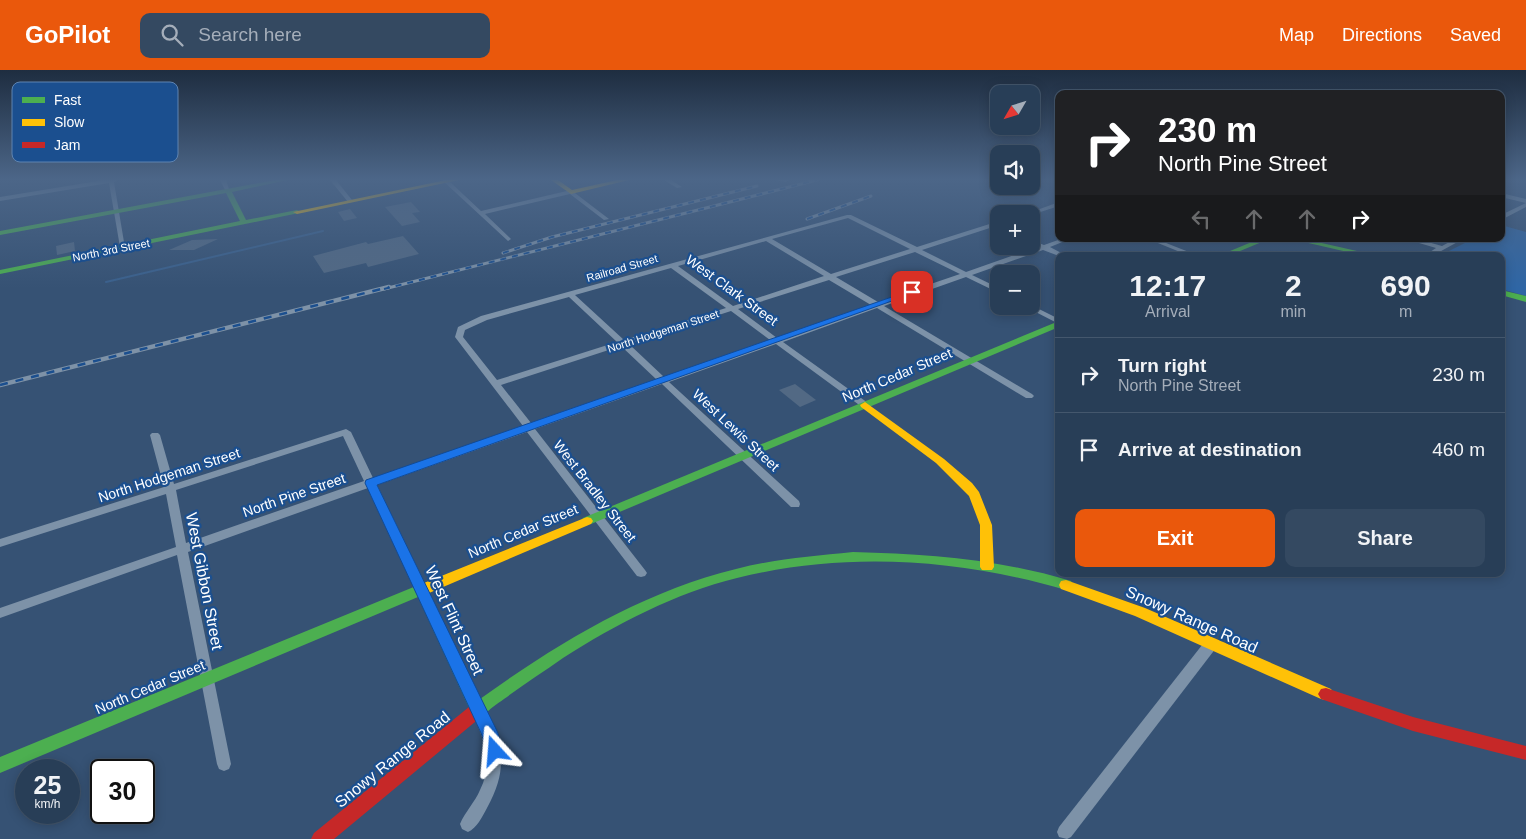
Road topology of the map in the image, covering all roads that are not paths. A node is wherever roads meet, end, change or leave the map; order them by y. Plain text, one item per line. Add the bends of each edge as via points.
1 (89, 216) edge
2 (117, 216) edge
3 (240, 216) edge
4 (280, 216) edge
5 (483, 216) edge
6 (602, 216) edge
7 (606, 219) dead end
8 (984, 221) dead end
9 (244, 223) junction
10 (990, 223) edge
11 (990, 227) edge
12 (0, 232) edge
13 (508, 239) dead end
14 (767, 239) junction
15 (1058, 242) edge
16 (1159, 242) edge
17 (1257, 242) edge
18 (1312, 242) edge
19 (1421, 242) edge
20 (1454, 242) edge
21 (1040, 246) edge
22 (123, 247) junction
23 (1043, 247) junction
24 (1442, 248) junction
25 (917, 250) junction
26 (1055, 252) edge
27 (1185, 252) edge
28 (1232, 252) edge
29 (1359, 252) edge
30 (1434, 252) edge
31 (672, 265) junction
32 (0, 272) edge
33 (966, 274) junction
34 (832, 277) junction
35 (990, 286) edge
36 (1505, 293) edge
37 (570, 294) junction
38 (1526, 299) edge
39 (877, 305) junction
40 (734, 309) junction
41 (1040, 313) edge
42 (1055, 321) edge
43 (1055, 325) edge
44 (461, 329) joint
45 (776, 340) junction
46 (623, 344) junction
47 (970, 361) junction
48 (662, 380) junction
49 (495, 384) junction
50 (1029, 396) dead end
51 (865, 405) junction
52 (528, 427) junction
53 (346, 432) joint
54 (155, 435) dead end
55 (743, 456) junction
56 (370, 483) junction
57 (170, 489) junction
58 (796, 504) dead end
59 (597, 516) junction
60 (0, 544) edge
61 (182, 549) junction
62 (987, 567) junction
63 (641, 573) dead end
64 (421, 589) junction
65 (0, 613) edge
66 (1211, 644) junction
67 (206, 680) junction
68 (478, 711) junction
69 (1526, 753) edge
70 (224, 764) dead end
71 (0, 765) edge
72 (468, 824) dead end
73 (1065, 832) dead end
74 (320, 839) edge

1 - 12 street
2 - 22 street
3 - 9 street
4 - 9 street, North 3rd Street
5 - 13 street
6 - 7 street
8 - 10 street
9 - 22 street, North 3rd Street
11 - 25 street, North Hodgeman Street
14 - 25 street, Railroad Street via 849,216
14 - 31 street, Railroad Street
14 - 34 street
15 - 23 street, North Pine Street
16 - 27 street
17 - 28 street
18 - 29 street
19 - 24 street
20 - 24 street
21 - 23 street
22 - 32 street, North 3rd Street
23 - 26 street
23 - 33 street, North Pine Street
24 - 30 street
25 - 33 street
25 - 34 street, North Hodgeman Street
31 - 37 street, Railroad Street
31 - 40 street, West Clark Street
33 - 35 street
33 - 39 street, North Pine Street
34 - 39 street
34 - 40 street, North Hodgeman Street
36 - 38 street
37 - 44 street, Railroad Street via 484,318
37 - 46 street, West Lewis Street
39 - 45 street, North Pine Street
39 - 47 street
40 - 45 street, West Clark Street
40 - 46 street, North Hodgeman Street
41 - 42 street
43 - 47 street, North Cedar Street
44 - 49 street, West Bradley Street via 458,337
45 - 48 street, North Pine Street
45 - 51 street, West Clark Street
46 - 48 street, West Lewis Street
46 - 49 street, North Hodgeman Street
47 - 50 street
47 - 51 street, North Cedar Street
48 - 52 street, North Pine Street
48 - 55 street, West Lewis Street
49 - 52 street, West Bradley Street
51 - 55 street, North Cedar Street
51 - 62 street, West Clark Street via 940,460 968,486 986,525
52 - 56 street, North Pine Street
52 - 59 street, West Bradley Street
53 - 56 street, West Flint Street
53 - 57 street, North Hodgeman Street
54 - 57 street, West Gibbon Street
55 - 58 street, West Lewis Street
55 - 59 street, North Cedar Street
56 - 61 street, North Pine Street
56 - 64 street, West Flint Street
57 - 60 street, North Hodgeman Street
57 - 61 street, West Gibbon Street
59 - 63 street, West Bradley Street
59 - 64 street, North Cedar Street
61 - 65 street, North Pine Street
61 - 67 street, West Gibbon Street
62 - 66 street, Snowy Range Road via 1103,597
62 - 68 street, Snowy Range Road via 935,559 880,556 759,566 661,600 603,627
64 - 67 street, North Cedar Street
64 - 68 street, West Flint Street
66 - 69 street, Snowy Range Road via 1395,719
66 - 73 street
67 - 70 street, West Gibbon Street
67 - 71 street, North Cedar Street
68 - 72 street, West Flint Street via 490,733 495,768 482,804
68 - 74 street, Snowy Range Road

